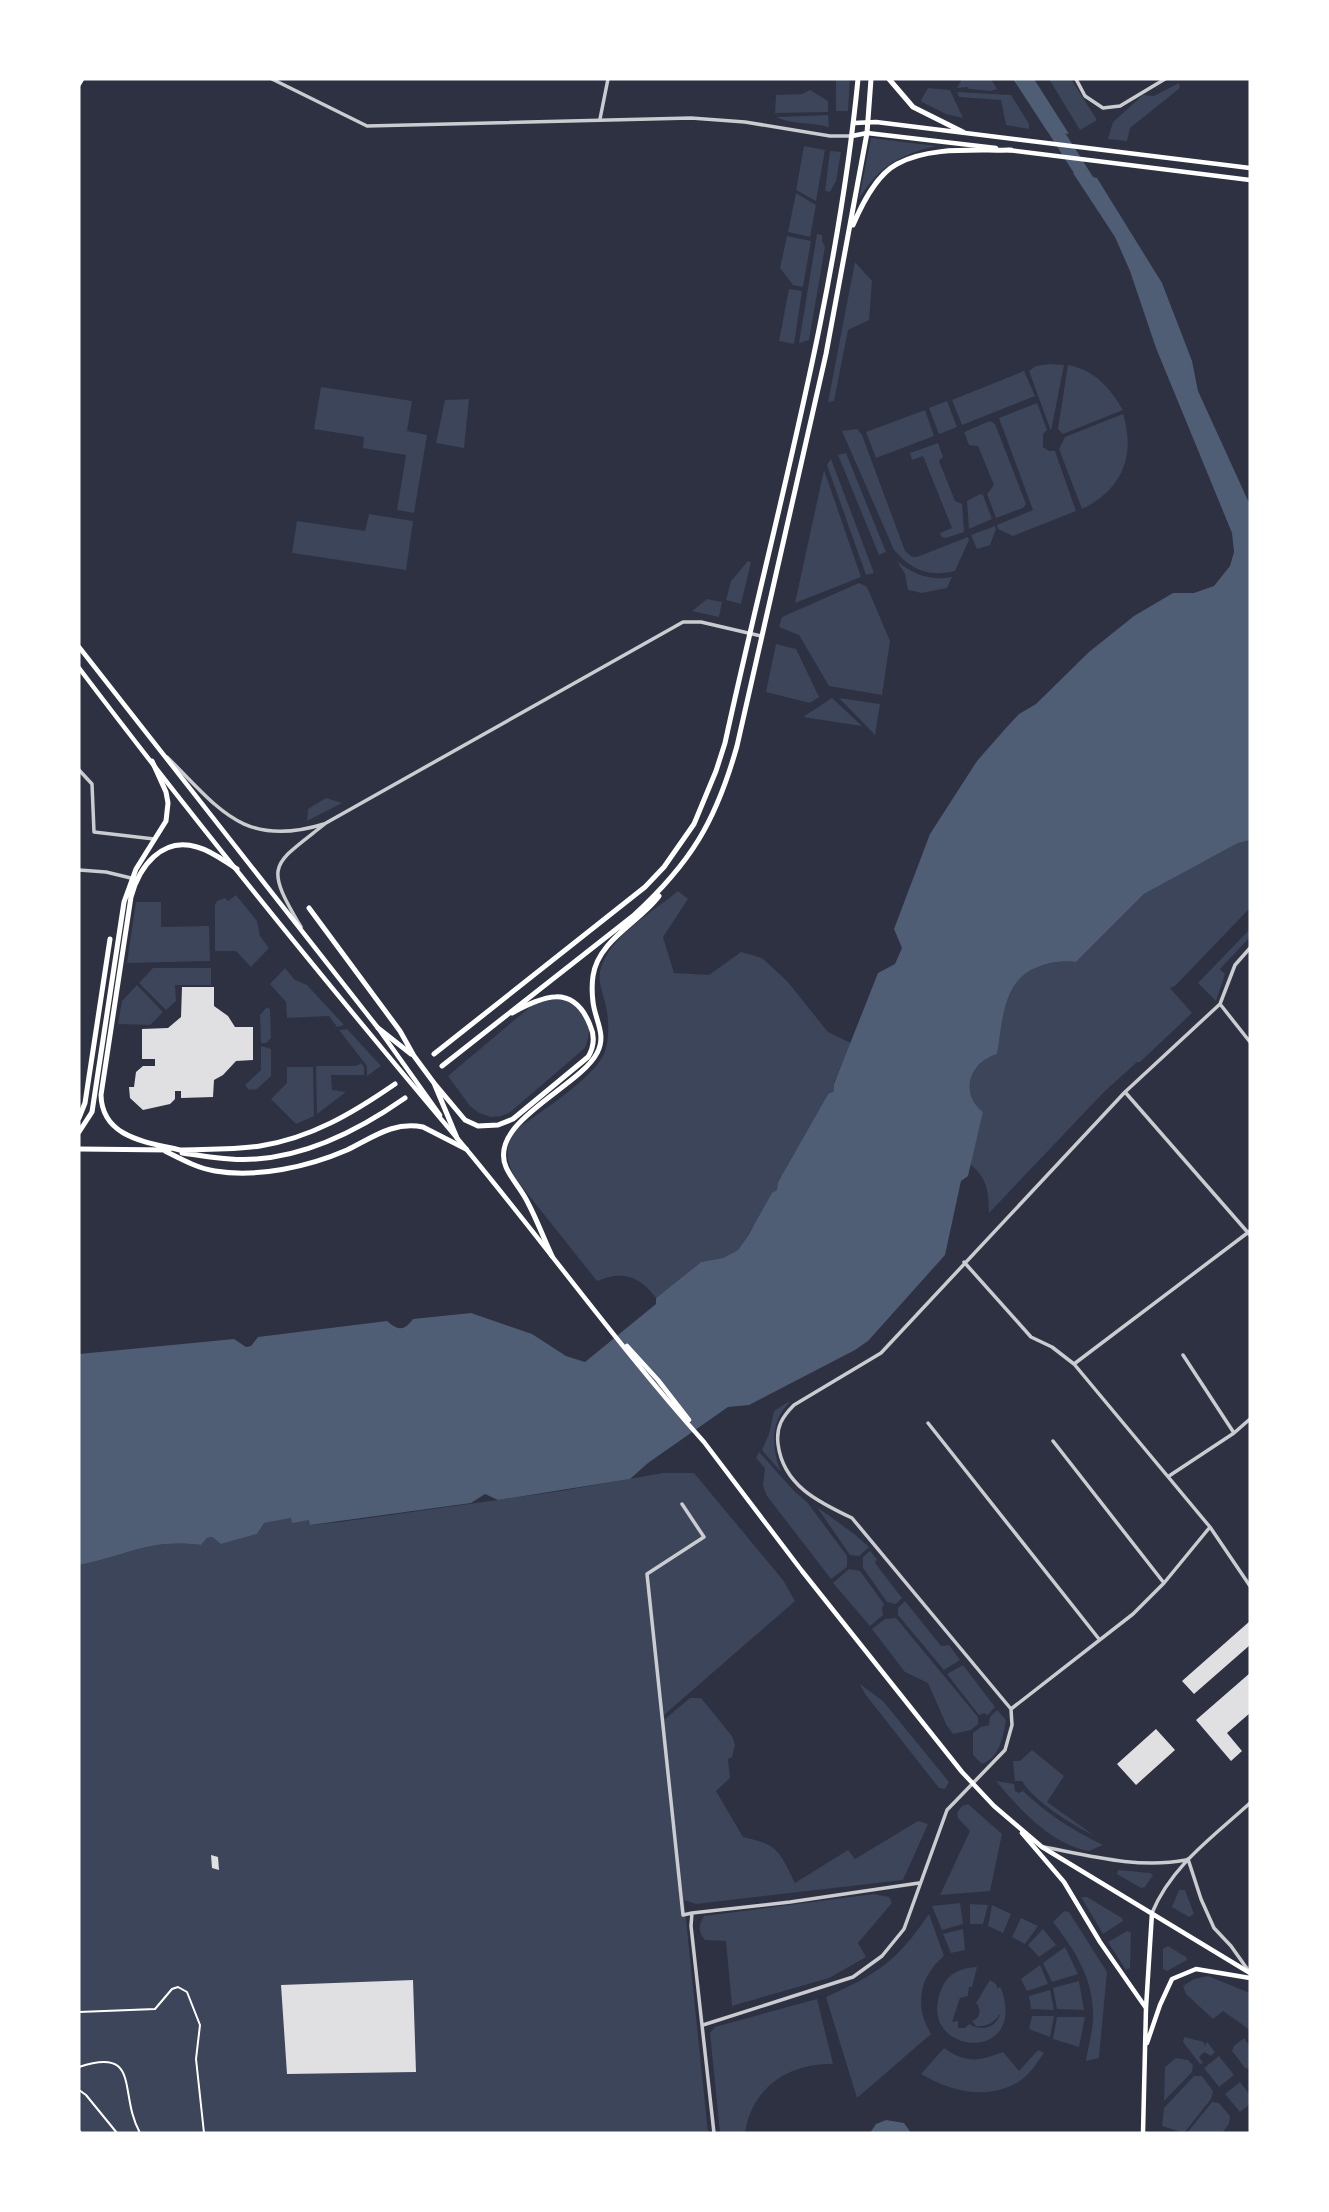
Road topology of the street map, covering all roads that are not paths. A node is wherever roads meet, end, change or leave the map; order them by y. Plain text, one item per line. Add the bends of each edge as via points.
1 (82, 79) edge
2 (272, 79) edge
3 (608, 79) edge
4 (858, 79) edge
5 (871, 79) edge
6 (889, 79) edge
7 (1076, 79) edge
8 (1165, 79) edge
9 (79, 84) edge
10 (600, 119) junction
11 (868, 121) junction
12 (854, 123) junction
13 (963, 132) junction
14 (867, 133) junction
15 (852, 136) junction
16 (1011, 150) junction
17 (1250, 168) edge
18 (1250, 180) edge
19 (848, 234) junction
20 (749, 633) junction
21 (761, 636) junction
22 (79, 647) edge
23 (79, 668) edge
24 (121, 702) junction
25 (111, 709) junction
26 (155, 744) junction
27 (152, 761) junction
28 (79, 770) edge
29 (326, 824) junction
30 (156, 839) junction
31 (237, 869) junction
32 (79, 870) edge
33 (134, 878) junction
34 (671, 879) junction
35 (309, 908) dead end
36 (110, 939) dead end
37 (310, 943) junction
38 (1250, 948) edge
39 (1220, 1004) junction
40 (497, 1021) junction
41 (378, 1028) junction
42 (1250, 1042) edge
43 (434, 1054) dead end
44 (414, 1056) junction
45 (442, 1066) dead end
46 (434, 1083) junction
47 (396, 1084) dead end
48 (1125, 1092) junction
49 (405, 1098) dead end
50 (79, 1118) edge
51 (79, 1132) edge
52 (457, 1138) junction
53 (79, 1149) edge
54 (466, 1149) junction
55 (162, 1150) junction
56 (180, 1150) junction
57 (1250, 1233) edge
58 (552, 1256) junction
59 (964, 1262) junction
60 (1183, 1355) dead end
61 (1074, 1364) junction
62 (1250, 1419) edge
63 (928, 1423) dead end
64 (1234, 1433) junction
65 (1053, 1441) dead end
66 (1169, 1476) junction
67 (681, 1504) dead end
68 (1210, 1527) junction
69 (1164, 1583) junction
70 (1250, 1586) edge
71 (1099, 1639) junction
72 (1011, 1709) junction
73 (973, 1784) junction
74 (1250, 1803) edge
75 (1013, 1822) junction
76 (1042, 1847) junction
77 (1188, 1859) junction
78 (919, 1883) junction
79 (692, 1913) junction
80 (1152, 1913) junction
81 (1250, 1975) edge
82 (1146, 2008) junction
83 (703, 2025) junction
84 (1145, 2050) junction
85 (714, 2133) edge
86 (1143, 2133) edge

1 - 9 main road
2 - 10 street via 367,126
3 - 10 street
4 - 12 main road
5 - 11 main road
6 - 13 main road via 913,107
7 - 8 street via 1085,96 1103,108 1120,106
10 - 15 street via 691,118
11 - 12 main road
11 - 13 main road
11 - 14 main road
12 - 15 main road
13 - 17 main road
14 - 15 main road
14 - 16 main road
14 - 19 main road
15 - 20 main road via 816,352
16 - 18 main road
16 - 19 main road via 934,153 895,165 873,188
19 - 21 main road via 826,354
20 - 21 street
20 - 29 street via 683,622
20 - 43 main road via 716,771 681,845 645,887
21 - 34 main road via 722,795 708,828
22 - 24 main road
23 - 25 main road
24 - 25 main road
24 - 26 main road
25 - 27 main road
26 - 29 street via 217,807 246,825 277,833
26 - 37 main road
27 - 30 main road via 168,803 166,821
27 - 31 main road
28 - 30 street via 92,784 94,832
29 - 37 street via 285,856 277,870 284,898
30 - 33 main road
31 - 33 main road via 198,847 176,845 153,856
31 - 52 main road
32 - 33 street
33 - 51 main road via 121,917 93,1112
33 - 56 main road via 102,1102 107,1118 125,1135
34 - 40 main road via 634,916
34 - 58 main road via 650,908 605,947 597,961 593,1003 602,1035 590,1065 522,1120 506,1144 506,1167
35 - 44 main road
36 - 50 main road
37 - 41 main road
38 - 39 street via 1235,965
39 - 42 street
39 - 48 street
40 - 45 main road
40 - 46 main road via 539,998 568,998 581,1006 588,1019 593,1031 591,1051 513,1119 498,1125 478,1126 466,1120
41 - 44 main road
41 - 52 main road
44 - 46 main road
46 - 52 main road
47 - 56 main road via 337,1121 292,1139 258,1146
48 - 57 street
48 - 59 street
49 - 55 main road via 352,1131 293,1153 233,1159
52 - 54 main road
53 - 55 main road
54 - 55 main road via 410,1125 387,1129 326,1158 266,1171 216,1172
54 - 58 main road
55 - 56 main road
57 - 61 street
58 - 73 main road
59 - 61 street via 1031,1337
59 - 72 street via 881,1353 794,1405 783,1416 777,1433 780,1459 789,1476 822,1503 852,1518
60 - 64 street
61 - 66 street
62 - 64 street
63 - 71 street
64 - 66 street
65 - 69 street
66 - 68 street
67 - 79 street via 705,1537 647,1574 683,1914
68 - 69 street
68 - 70 street
69 - 71 street
71 - 72 street
72 - 73 street via 1005,1751
73 - 75 main road
73 - 78 street via 947,1810
74 - 77 street
75 - 76 main road
75 - 82 main road via 1064,1882
76 - 77 street via 1112,1860
76 - 80 main road
77 - 80 street via 1165,1887
77 - 81 street via 1214,1928
78 - 79 street
78 - 83 street via 904,1928 882,1956 853,1977
79 - 83 street
80 - 81 main road
80 - 82 main road
81 - 84 main road via 1196,1969 1172,1979
82 - 84 main road
83 - 85 street
84 - 86 main road

